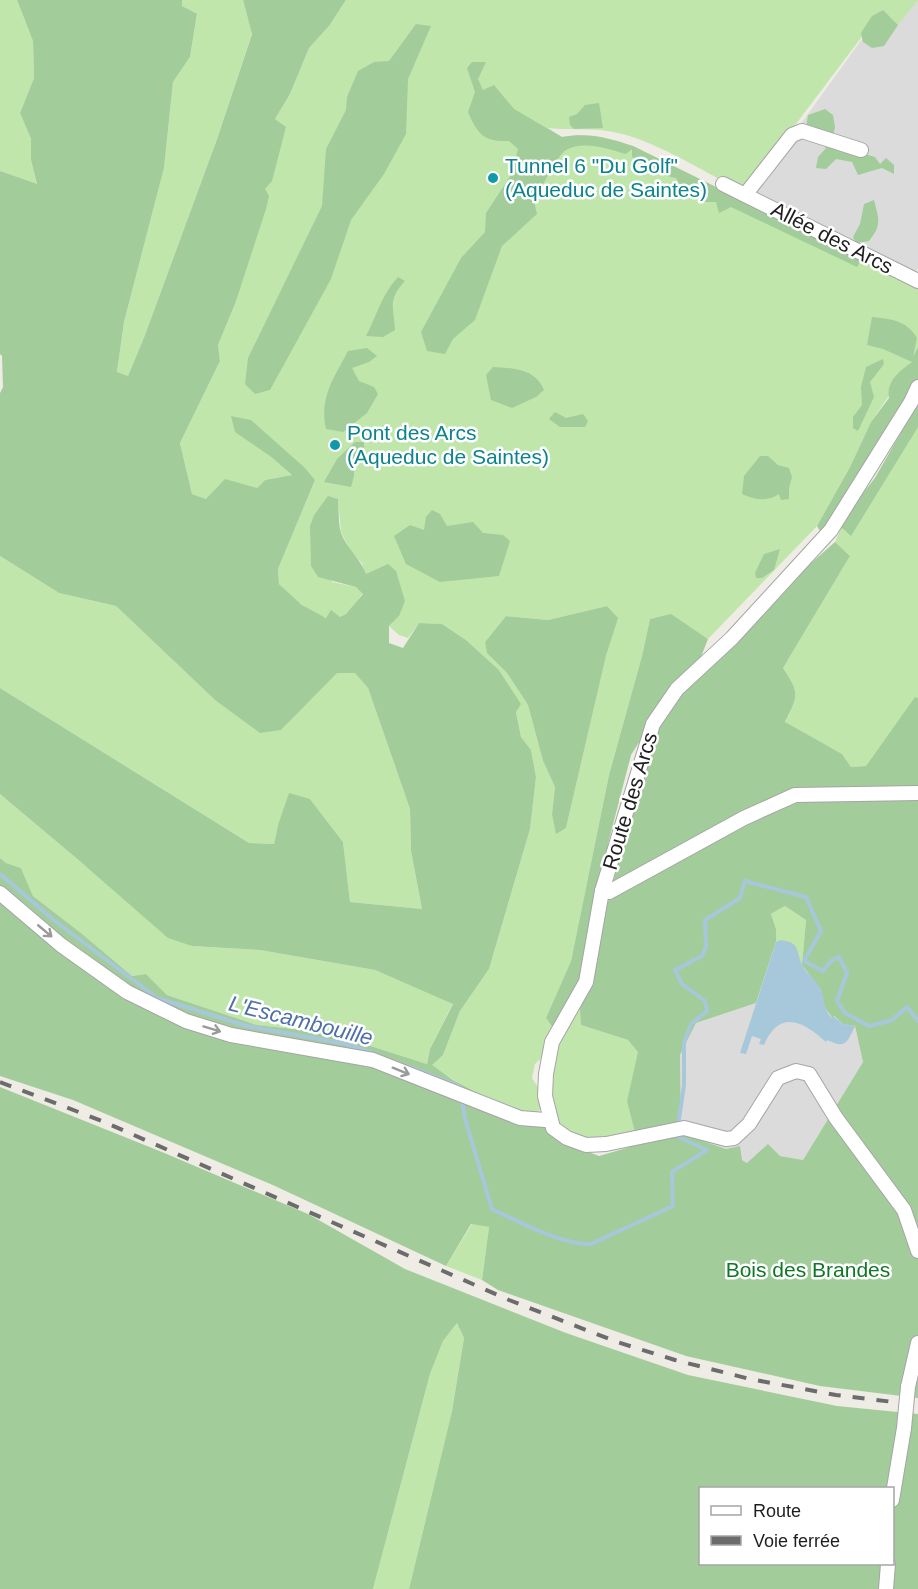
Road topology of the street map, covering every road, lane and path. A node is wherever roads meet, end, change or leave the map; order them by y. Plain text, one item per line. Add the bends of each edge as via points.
1 (861, 150) dead end
2 (723, 184) dead end
3 (745, 195) junction
4 (918, 281) edge
5 (918, 387) edge
6 (918, 793) edge
7 (602, 891) junction
8 (0, 893) edge
9 (550, 1118) junction
10 (918, 1251) edge
11 (918, 1343) edge
12 (894, 1488) edge
13 (888, 1565) edge
14 (886, 1589) edge

1 - 3 street, Allée des Arcs via 802,131 792,135
2 - 3 street, Allée des Arcs
3 - 4 street, Allée des Arcs
5 - 7 street, Route des Arcs via 831,530 732,638 677,688 653,724
6 - 7 street via 795,795 744,818 609,892
7 - 9 street, Route des Arcs via 586,982 552,1042 545,1096
8 -> 9 street via 61,945 127,992 186,1021 231,1035 373,1060 520,1118
9 - 10 street via 553,1128 586,1145 678,1129 734,1138 749,1124 778,1078 796,1071 810,1074 836,1118 904,1210
11 - 12 street, bridge
13 - 14 street

